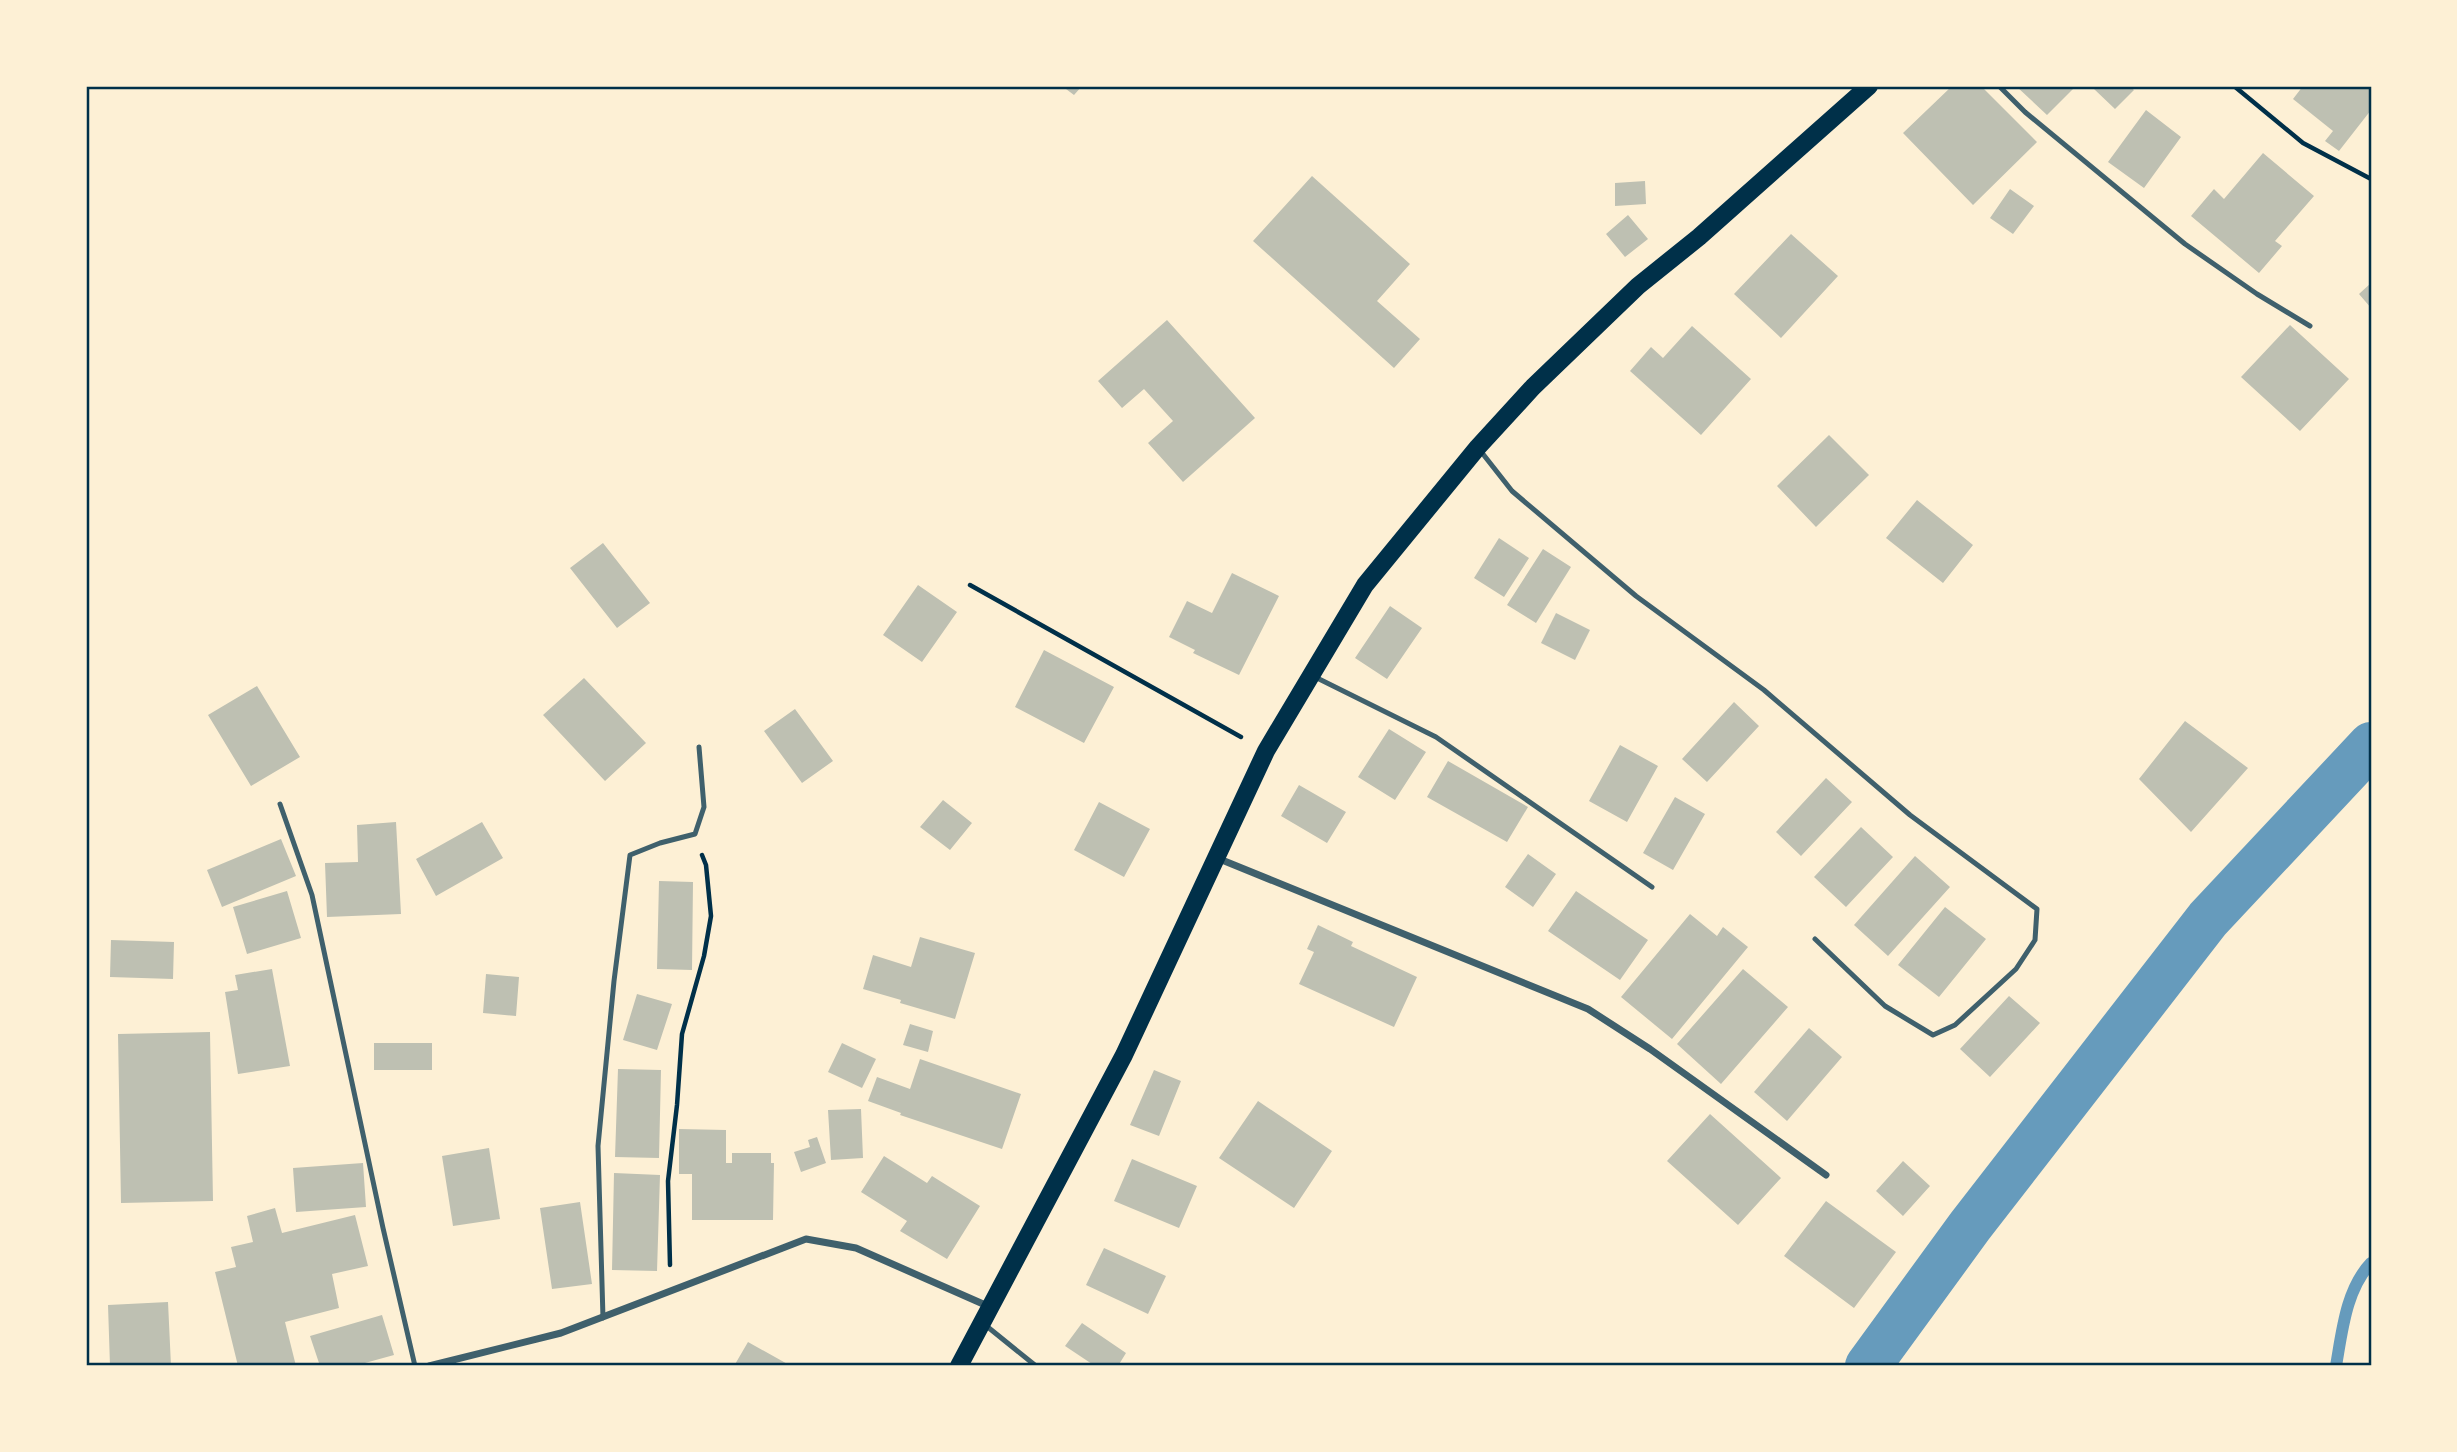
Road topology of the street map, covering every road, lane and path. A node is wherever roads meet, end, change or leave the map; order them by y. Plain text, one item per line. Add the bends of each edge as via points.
1 (1869, 86) edge
2 (1999, 86) edge
3 (2234, 86) edge
4 (2371, 178) edge
5 (2310, 326) dead end
6 (1478, 447) junction
7 (970, 585) dead end
8 (1312, 676) junction
9 (699, 747) dead end
10 (1266, 751) junction
11 (280, 804) dead end
12 (695, 835) junction
13 (1216, 858) junction
14 (1653, 887) dead end
15 (1815, 939) dead end
16 (1826, 1175) dead end
17 (671, 1291) junction
18 (986, 1315) junction
19 (603, 1318) junction
20 (415, 1366) edge
21 (429, 1366) edge
22 (959, 1366) edge
23 (1036, 1366) edge

1 - 6 main road via 1637,286
2 - 5 lane via 2185,244
3 - 4 path via 2303,143
6 - 8 main road via 1364,585
6 - 15 lane via 1512,491 1636,596 1764,690 1910,815 2037,909 2035,940 2016,969 1955,1025 1933,1035 1885,1006
7 - 10 path
8 - 10 main road
8 - 14 lane via 1436,737
9 - 12 lane via 704,807
10 - 13 main road
11 - 20 lane via 312,895
12 - 17 path via 706,865 711,916 682,1034 668,1181
12 - 19 lane via 630,855 598,1146
13 - 16 street via 1588,1009
13 - 18 main road via 1124,1055
17 - 18 street via 806,1239 856,1248
17 - 19 street
18 - 22 main road
18 - 23 lane
19 - 21 street

